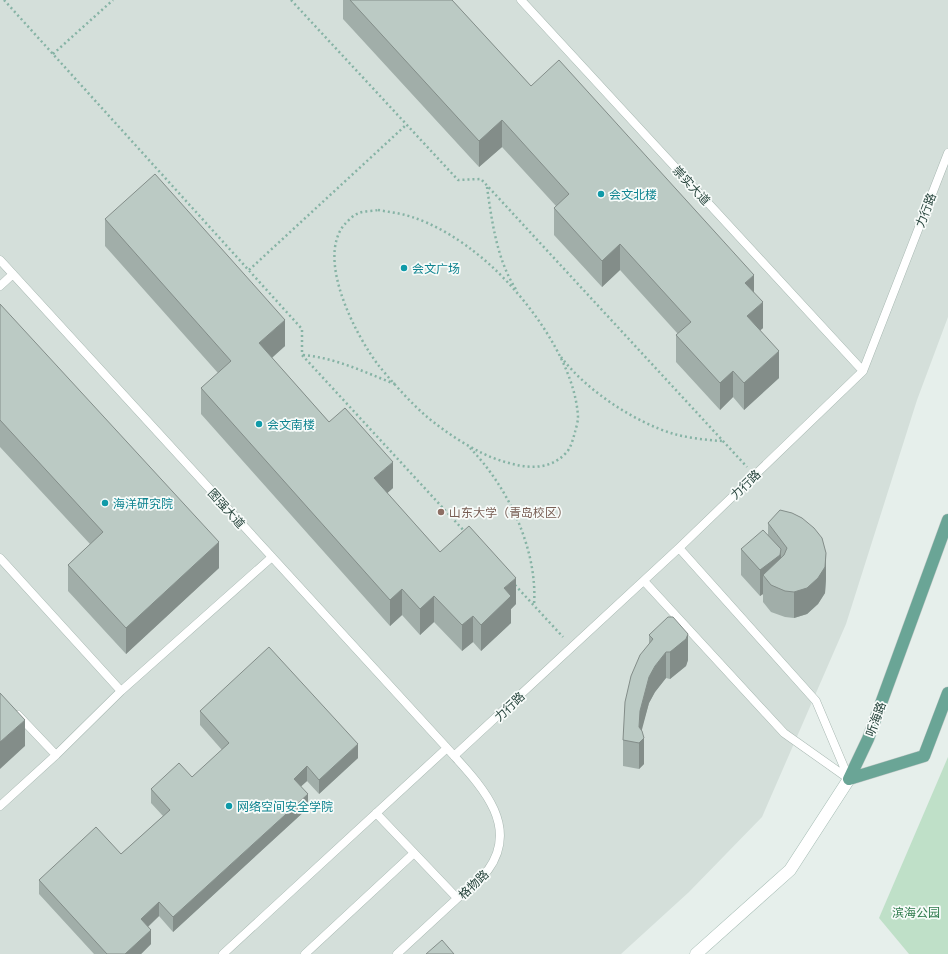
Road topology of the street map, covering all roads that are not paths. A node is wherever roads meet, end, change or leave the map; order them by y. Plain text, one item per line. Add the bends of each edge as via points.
1 (521, 0) edge
2 (948, 152) edge
3 (0, 260) edge
4 (13, 274) junction
5 (0, 286) edge
6 (863, 371) junction
7 (948, 520) edge
8 (679, 548) junction
9 (272, 557) junction
10 (0, 558) edge
11 (644, 581) junction
12 (121, 691) junction
13 (948, 693) edge
14 (10, 706) edge
15 (447, 748) junction
16 (56, 755) junction
17 (454, 756) junction
18 (849, 779) junction
19 (0, 806) edge
20 (376, 813) junction
21 (414, 853) junction
22 (457, 898) junction
23 (223, 954) edge
24 (305, 954) edge
25 (397, 954) edge
26 (696, 954) edge

1 - 6 lane, 崇实大道
2 - 6 lane, 力行路
3 - 4 lane, 图强大道
4 - 5 lane
4 - 9 lane, 图强大道
6 - 8 lane, 力行路
7 - 18 main road, 听海路 via 868,739
8 - 11 lane, 力行路
8 - 18 lane via 816,701
9 - 12 lane
9 - 15 lane, 图强大道
10 - 12 lane
11 - 17 lane, 力行路
11 - 18 lane via 784,733
12 - 16 lane
13 - 18 main road via 924,756
14 - 16 lane
15 - 17 lane, 图强大道
15 - 20 lane
16 - 19 lane
17 - 22 lane, 格物路 via 492,802 500,828 495,860 488,870
18 - 26 main road via 790,870
20 - 21 lane
20 - 23 lane
21 - 22 lane
21 - 24 lane
22 - 25 lane, 格物路

